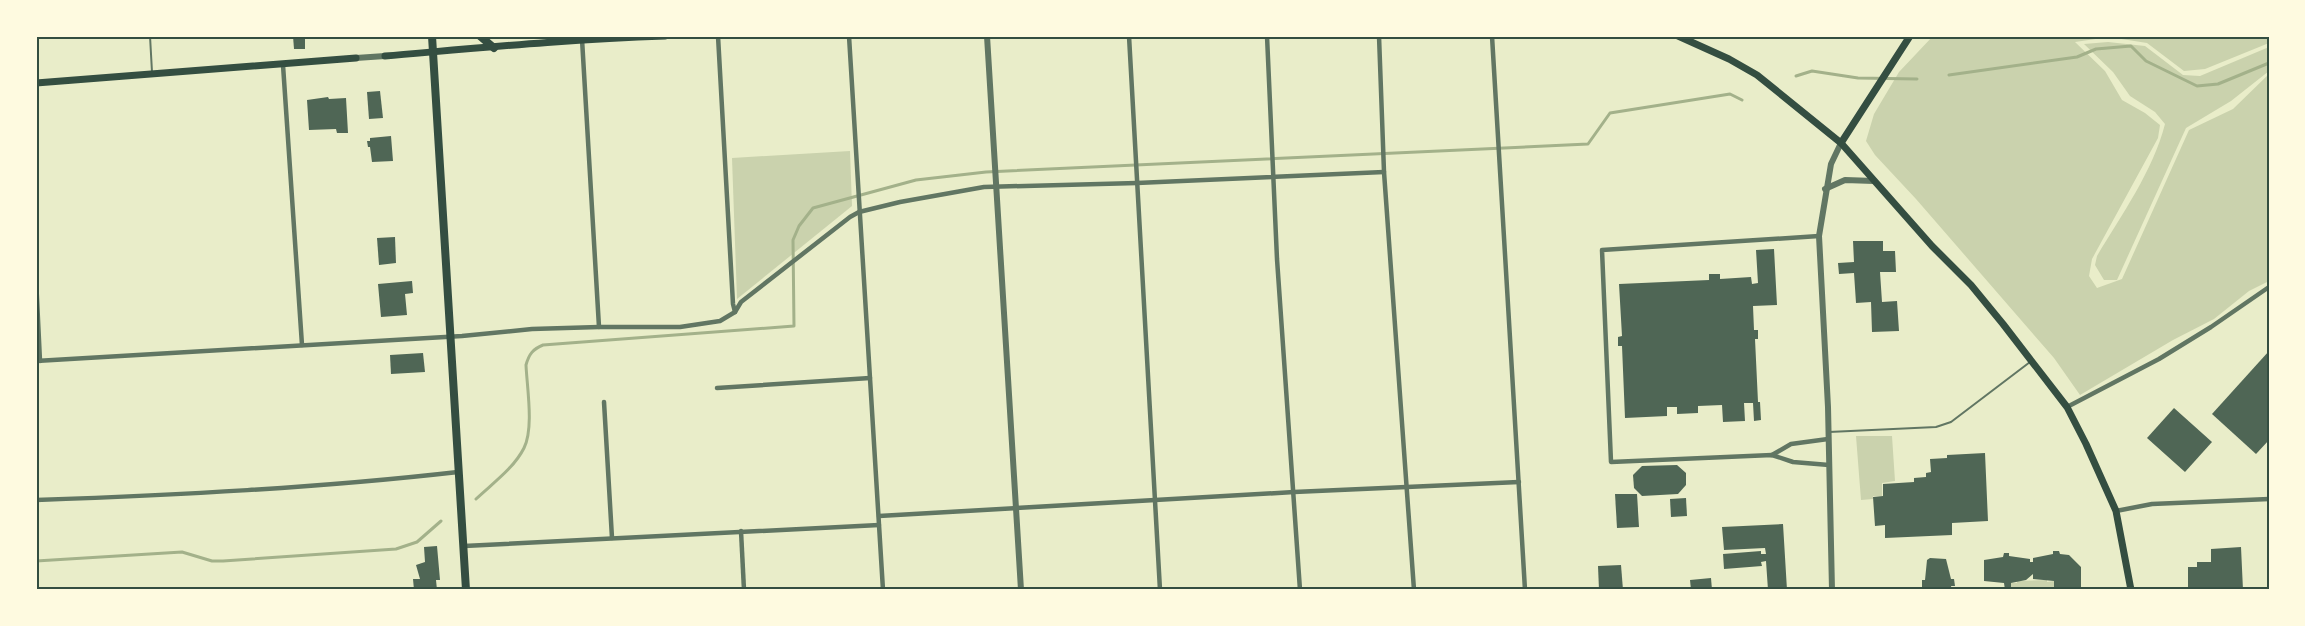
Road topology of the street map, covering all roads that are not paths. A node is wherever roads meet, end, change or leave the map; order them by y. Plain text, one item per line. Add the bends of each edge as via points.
1 (150, 36) edge
2 (432, 36) edge
3 (480, 36) edge
4 (665, 36) edge
5 (718, 36) edge
6 (849, 36) edge
7 (987, 36) edge
8 (1129, 36) edge
9 (1267, 36) edge
10 (1379, 36) edge
11 (1492, 36) edge
12 (1678, 36) edge
13 (1910, 36) edge
14 (582, 38) junction
15 (494, 48) junction
16 (432, 52) junction
17 (386, 56) joint
18 (356, 58) joint
19 (283, 64) junction
20 (152, 75) junction
21 (36, 82) edge
22 (1841, 142) junction
23 (1384, 172) junction
24 (1273, 177) junction
25 (1874, 181) junction
26 (1137, 183) junction
27 (996, 186) junction
28 (1825, 189) junction
29 (859, 212) junction
30 (1819, 236) junction
31 (36, 278) edge
32 (2269, 287) edge
33 (735, 312) junction
34 (599, 327) junction
35 (450, 337) junction
36 (302, 345) junction
37 (38, 361) edge
38 (2032, 361) junction
39 (870, 378) junction
40 (717, 388) dead end
41 (604, 402) dead end
42 (2067, 407) junction
43 (1828, 436) junction
44 (1772, 455) junction
45 (1829, 465) junction
46 (459, 472) junction
47 (1518, 482) junction
48 (1407, 487) junction
49 (1294, 492) junction
50 (1156, 499) junction
51 (2269, 499) edge
52 (36, 500) edge
53 (1016, 508) junction
54 (2116, 511) junction
55 (879, 516) junction
56 (879, 525) junction
57 (741, 531) junction
58 (612, 538) junction
59 (464, 546) junction
60 (466, 590) edge
61 (744, 590) edge
62 (883, 590) edge
63 (1021, 590) edge
64 (1160, 590) edge
65 (1300, 590) edge
66 (1414, 590) edge
67 (1525, 590) edge
68 (1832, 590) edge
69 (2131, 590) edge

1 - 20 lane
2 - 16 highway
3 - 15 highway
4 - 14 main road
5 - 33 street
6 - 29 street
7 - 27 street
8 - 26 street
9 - 24 street
10 - 23 street
11 - 47 street
12 - 22 main road via 1757,75
13 - 22 main road
14 - 15 main road
14 - 34 street
15 - 16 main road
16 - 17 main road
16 - 35 highway
17 - 18 street
18 - 19 main road
19 - 20 main road
19 - 36 street
20 - 21 main road
22 - 25 main road
22 - 28 street
23 - 24 street
23 - 48 street
24 - 26 street
24 - 49 street
25 - 28 street via 1845,180
25 - 38 main road via 1971,285
26 - 27 street
26 - 50 street
27 - 29 street
27 - 53 street
28 - 30 street
29 - 33 street via 741,302
29 - 39 street
30 - 43 street
30 - 44 street via 1602,250 1611,462
31 - 37 street
32 - 42 street via 2159,359
33 - 34 street via 720,321 680,327
34 - 35 street
35 - 36 street
35 - 46 highway
36 - 37 street
38 - 42 main road
38 - 43 lane via 1951,422 1936,428
39 - 40 street
39 - 55 street
41 - 58 street
42 - 54 main road
43 - 44 street via 1791,444
43 - 45 street
44 - 45 street via 1793,462
45 - 68 street
46 - 52 street via 358,482
46 - 59 highway
47 - 48 street
47 - 67 street
48 - 49 street
48 - 66 street
49 - 50 street
49 - 65 street
50 - 53 street
50 - 64 street
51 - 54 street via 2152,504
53 - 55 street
53 - 63 street
54 - 69 main road
55 - 56 street
56 - 57 street
56 - 62 street
57 - 58 street
57 - 61 street
58 - 59 street
59 - 60 highway

